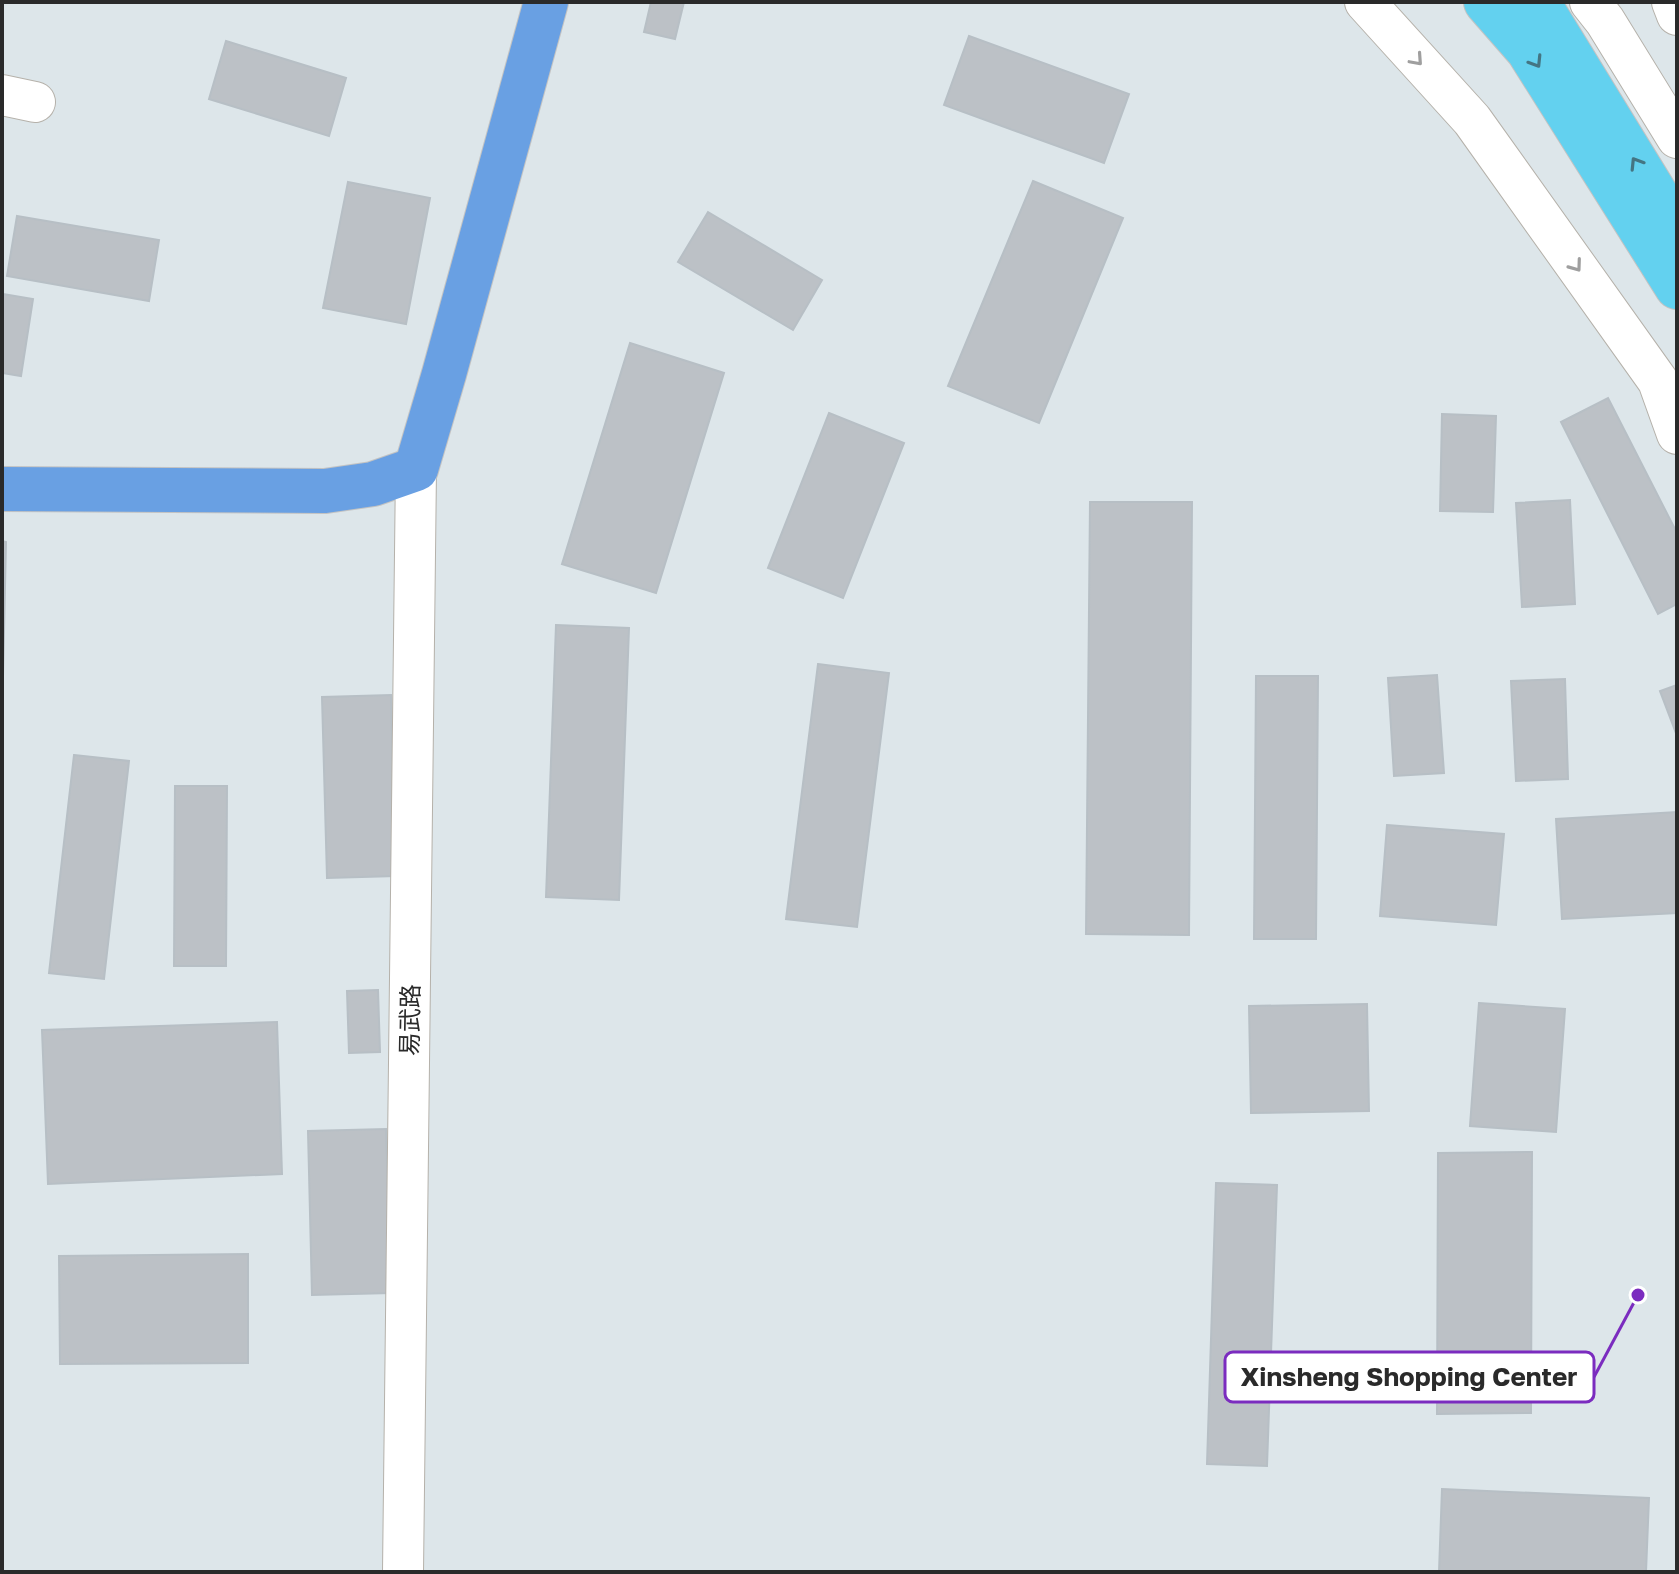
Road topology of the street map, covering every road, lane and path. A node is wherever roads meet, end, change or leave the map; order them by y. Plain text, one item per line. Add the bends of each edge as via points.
1 (546, 2) edge
2 (1365, 2) edge
3 (1486, 2) edge
4 (1534, 2) edge
5 (1590, 2) edge
6 (1672, 2) edge
7 (1677, 15) edge
8 (1677, 138) edge
9 (1677, 229) edge
10 (1677, 287) edge
11 (1677, 434) edge
12 (416, 469) junction
13 (2, 489) edge
14 (403, 1572) edge

1 - 12 main road
2 -> 11 street via 1472,120 1658,381
3 -> 10 highway via 1528,50
9 -> 4 highway
5 - 8 street
6 - 7 street
12 - 13 main road via 373,484 325,491
12 - 14 street, 易武路

